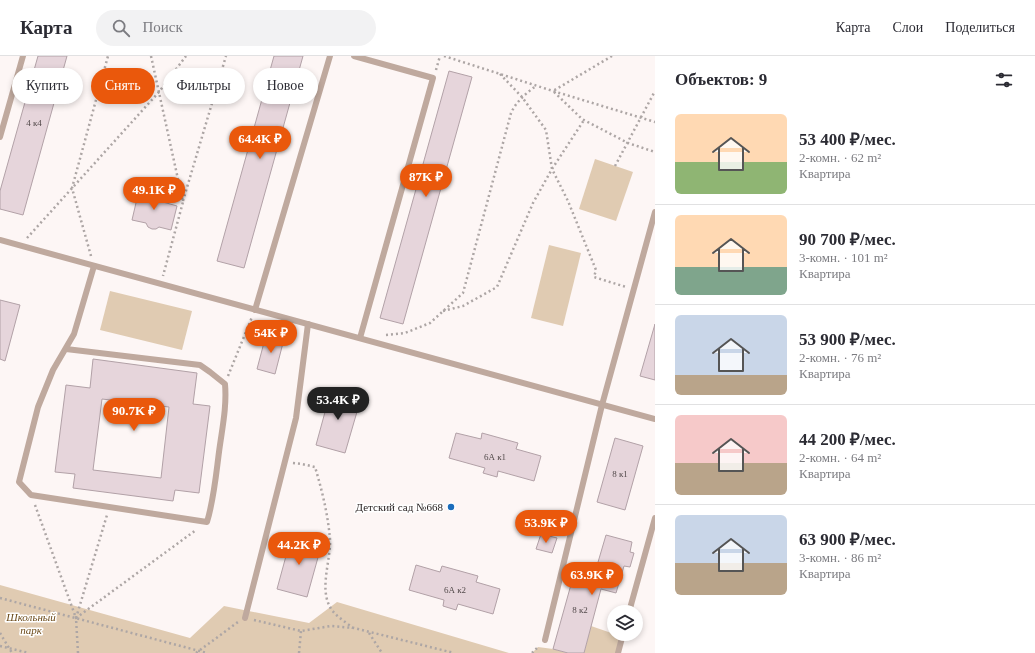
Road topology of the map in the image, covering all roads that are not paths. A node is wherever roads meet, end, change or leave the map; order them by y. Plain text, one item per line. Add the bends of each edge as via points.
1 (23, 56) edge
2 (330, 56) edge
3 (354, 56) edge
4 (0, 137) edge
5 (655, 212) edge
6 (0, 240) edge
7 (94, 266) junction
8 (255, 310) junction
9 (308, 324) junction
10 (360, 338) junction
11 (66, 349) junction
12 (602, 405) junction
13 (655, 419) edge
14 (655, 518) edge
15 (631, 605) edge
16 (244, 618) road end
17 (545, 640) dead end
18 (621, 641) edge
19 (618, 653) edge

1 - 4 lane
2 - 8 lane
3 - 10 lane via 433,78
5 - 12 lane
6 - 7 lane
7 - 8 lane
7 - 11 lane via 74,334
8 - 9 lane
9 - 10 lane
9 - 16 lane via 296,418
10 - 12 lane
11 - 11 lane via 53,370 38,407 19,482 31,495 207,522 219,458 226,401 225,384 200,365
12 - 13 lane
12 - 17 lane
14 - 15 lane
18 - 19 lane

